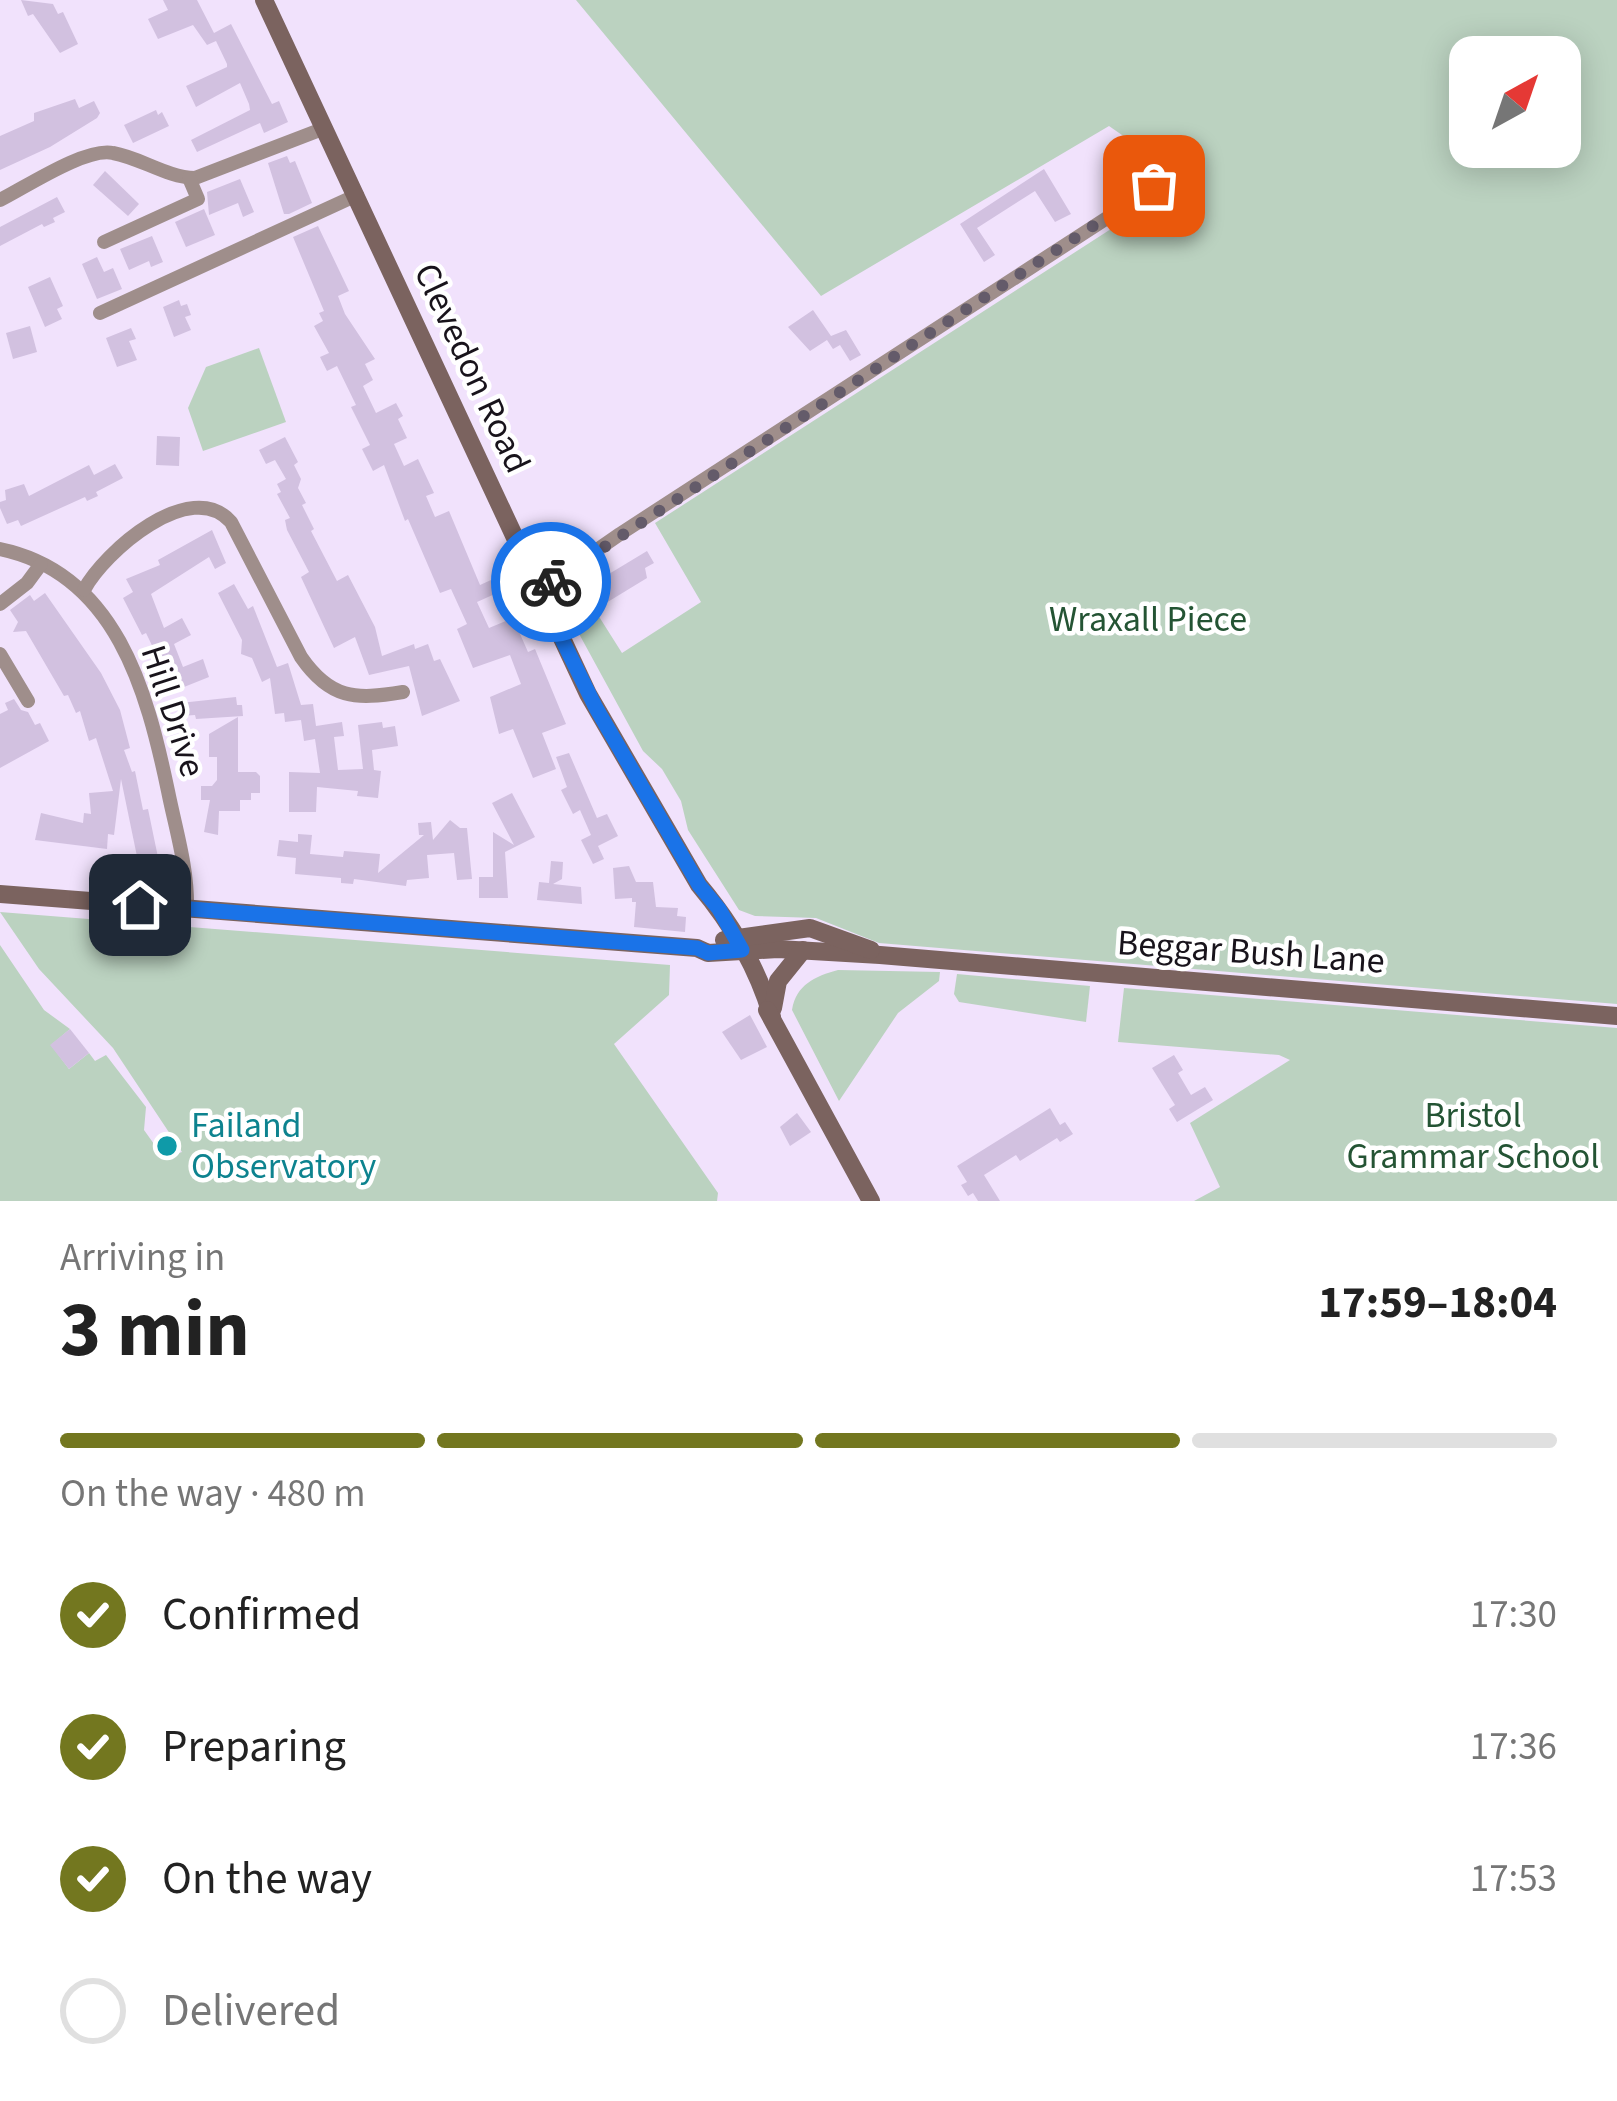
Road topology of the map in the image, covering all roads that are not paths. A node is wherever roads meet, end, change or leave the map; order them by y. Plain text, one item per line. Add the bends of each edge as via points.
1 (264, 0) edge
2 (325, 128) junction
3 (1168, 173) dead end
4 (189, 178) junction
5 (357, 195) junction
6 (0, 200) edge
7 (104, 242) dead end
8 (100, 313) dead end
9 (0, 549) edge
10 (40, 564) junction
11 (84, 590) junction
12 (538, 591) junction
13 (0, 604) edge
14 (0, 654) edge
15 (5, 673) edge
16 (403, 692) dead end
17 (28, 701) dead end
18 (0, 894) edge
19 (187, 909) junction
20 (732, 944) junction
21 (803, 950) junction
22 (880, 955) junction
23 (1617, 1016) edge
24 (772, 1017) junction
25 (871, 1201) edge

1 - 2 main road, Clevedon Road
2 - 4 street
2 - 5 main road, Clevedon Road
3 - 12 street
4 - 6 street via 99,152
4 - 7 street via 199,200
5 - 8 street
5 - 12 main road, Clevedon Road
9 - 10 street, Hill Drive
10 - 11 street, Hill Drive
10 - 13 street
11 - 16 street via 104,560 160,520 212,507 231,522 315,678 341,693 384,701
11 - 19 street, Hill Drive via 122,643 147,702 187,874
12 - 20 main road, Clevedon Road via 706,911
14 - 15 street
15 - 17 street
18 - 19 main road
19 - 20 main road via 697,948
20 - 21 main road, Beggar Bush Lane
20 - 22 main road, Beggar Bush Lane via 810,928
20 - 24 main road, Clevedon Road via 763,986
21 - 22 main road, Beggar Bush Lane
21 - 24 main road via 778,981
22 - 23 main road, Beggar Bush Lane
24 - 25 main road, Clevedon Road

